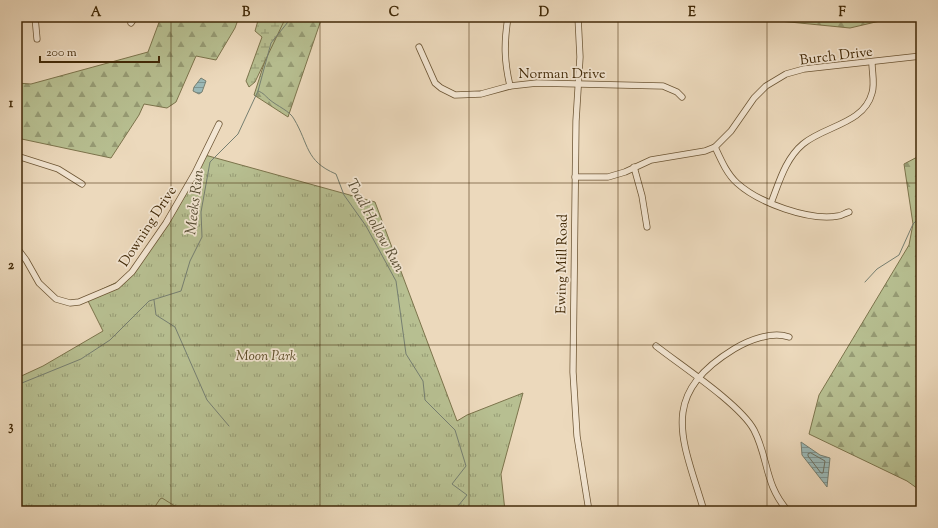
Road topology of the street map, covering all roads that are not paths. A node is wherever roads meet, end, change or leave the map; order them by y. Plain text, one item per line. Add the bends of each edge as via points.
1 (35, 17) edge
2 (135, 17) edge
3 (508, 17) edge
4 (578, 17) edge
5 (131, 23) dead end
6 (38, 39) dead end
7 (420, 47) dead end
8 (921, 56) edge
9 (872, 63) junction
10 (578, 84) junction
11 (510, 86) junction
12 (682, 97) dead end
13 (219, 124) dead end
14 (715, 147) junction
15 (17, 156) edge
16 (634, 167) junction
17 (575, 176) junction
18 (82, 184) dead end
19 (771, 203) junction
20 (849, 212) dead end
21 (647, 227) dead end
22 (17, 248) edge
23 (789, 337) dead end
24 (656, 346) dead end
25 (697, 378) junction
26 (590, 511) edge
27 (704, 511) edge
28 (788, 511) edge

1 - 6 street
2 - 5 street
3 - 11 street via 504,42
4 - 10 street, Ewing Mill Road
7 - 11 street, Norman Drive via 435,83 455,95 481,94
8 - 9 street, Burch Drive
9 - 14 street, Burch Drive via 804,69 786,74 766,86 754,98 731,131
9 - 19 street via 873,92 864,109 856,117 820,133 802,145 790,158
10 - 11 street, Norman Drive via 538,83
10 - 12 street, Norman Drive via 663,86
10 - 17 street, Ewing Mill Road
13 - 22 street, Downing Drive via 195,173 166,222 132,272 117,286 79,302 70,303 56,299 39,283
14 - 16 street, Burch Drive via 705,152 651,160
14 - 19 street via 736,182 757,197
15 - 18 street via 58,169
16 - 17 street, Burch Drive via 608,177
16 - 21 street
17 - 26 street, Ewing Mill Road via 573,372 577,436
19 - 20 street via 811,215 838,216
23 - 25 street via 764,336 752,340 722,357
24 - 25 street
25 - 27 street via 687,394 681,426
25 - 28 street via 739,412 753,429 772,489

